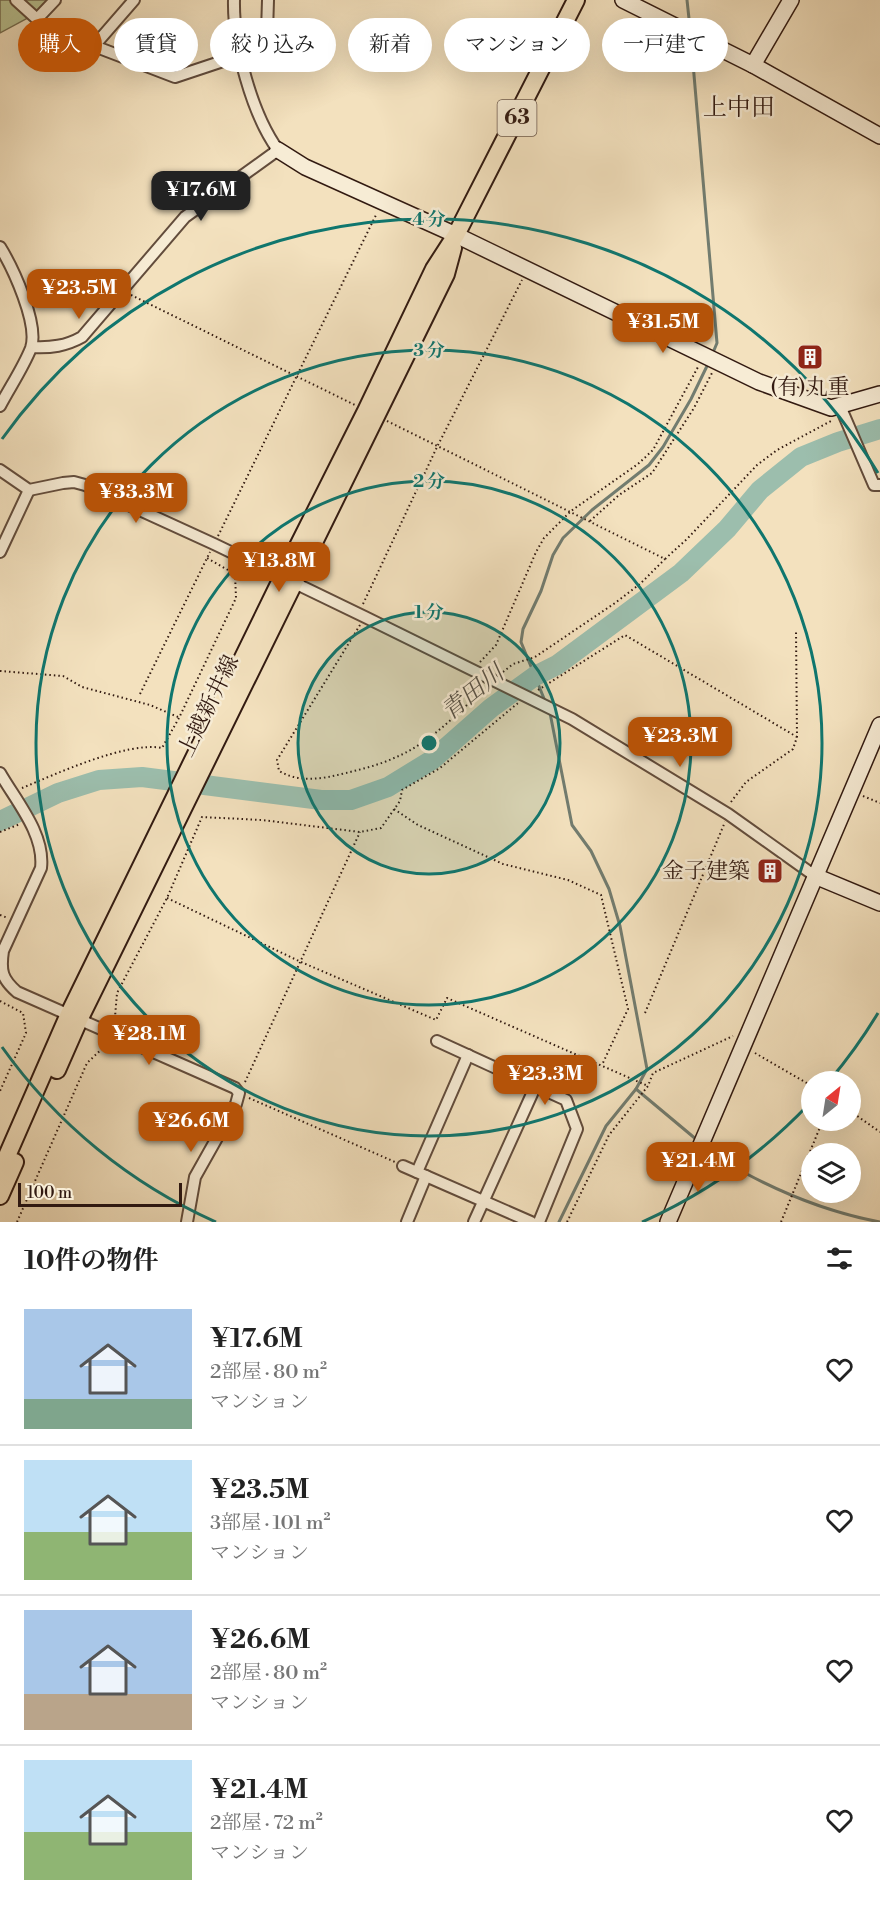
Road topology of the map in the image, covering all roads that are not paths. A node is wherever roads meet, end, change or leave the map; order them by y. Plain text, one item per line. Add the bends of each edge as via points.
1 (16, 0) edge
2 (55, 0) edge
3 (134, 0) edge
4 (234, 0) edge
5 (268, 0) edge
6 (576, 0) edge
7 (623, 0) edge
8 (791, 0) edge
9 (36, 18) edge
10 (38, 18) edge
11 (236, 18) edge
12 (267, 18) edge
13 (102, 37) edge
14 (102, 49) edge
15 (210, 65) edge
16 (753, 65) junction
17 (246, 72) edge
18 (880, 136) edge
19 (278, 150) junction
20 (456, 235) junction
21 (0, 248) edge
22 (32, 346) junction
23 (880, 394) edge
24 (0, 406) edge
25 (842, 411) junction
26 (0, 470) edge
27 (880, 486) edge
28 (29, 490) junction
29 (0, 552) edge
30 (288, 581) junction
31 (880, 725) edge
32 (0, 773) edge
33 (816, 876) junction
34 (880, 903) edge
35 (74, 1017) junction
36 (437, 1041) dead end
37 (468, 1055) junction
38 (536, 1086) junction
39 (403, 1166) road end
40 (0, 1172) edge
41 (422, 1174) junction
42 (0, 1196) edge
43 (483, 1201) junction
44 (187, 1222) edge
45 (407, 1222) edge
46 (474, 1222) edge
47 (531, 1222) edge
48 (539, 1222) edge
49 (668, 1222) edge

1 - 9 street
2 - 10 street
3 - 13 street
4 - 11 street
5 - 12 street
6 - 20 main road, 上越新井線 / 63
7 - 16 street
8 - 16 street
14 - 15 street via 175,77
16 - 18 street
17 - 19 street via 259,116
19 - 20 street via 305,167
19 - 22 street via 185,217 82,336 67,345
20 - 25 street via 759,382
20 - 30 main road, 上越新井線 / 63 via 446,274 371,413
21 - 22 street via 20,285 32,330
22 - 24 street
23 - 25 street
25 - 27 street via 874,485
26 - 28 street
28 - 29 street
28 - 30 street via 63,483 85,485
30 - 33 street via 572,719 726,813
30 - 35 main road, 上越新井線 / 63
31 - 33 street
32 - 35 street via 40,844 42,856 41,868 3,951 1,965 6,982 17,992
33 - 34 street
33 - 49 street
35 - 40 main road, 上越新井線 / 63
35 - 42 main road, 上越新井線 / 63
35 - 44 street via 239,1093 195,1178
36 - 37 street
37 - 38 street
37 - 41 street
38 - 43 street
38 - 48 street via 566,1100 577,1129
39 - 41 street
41 - 43 street
41 - 45 street
43 - 46 street
43 - 47 street

